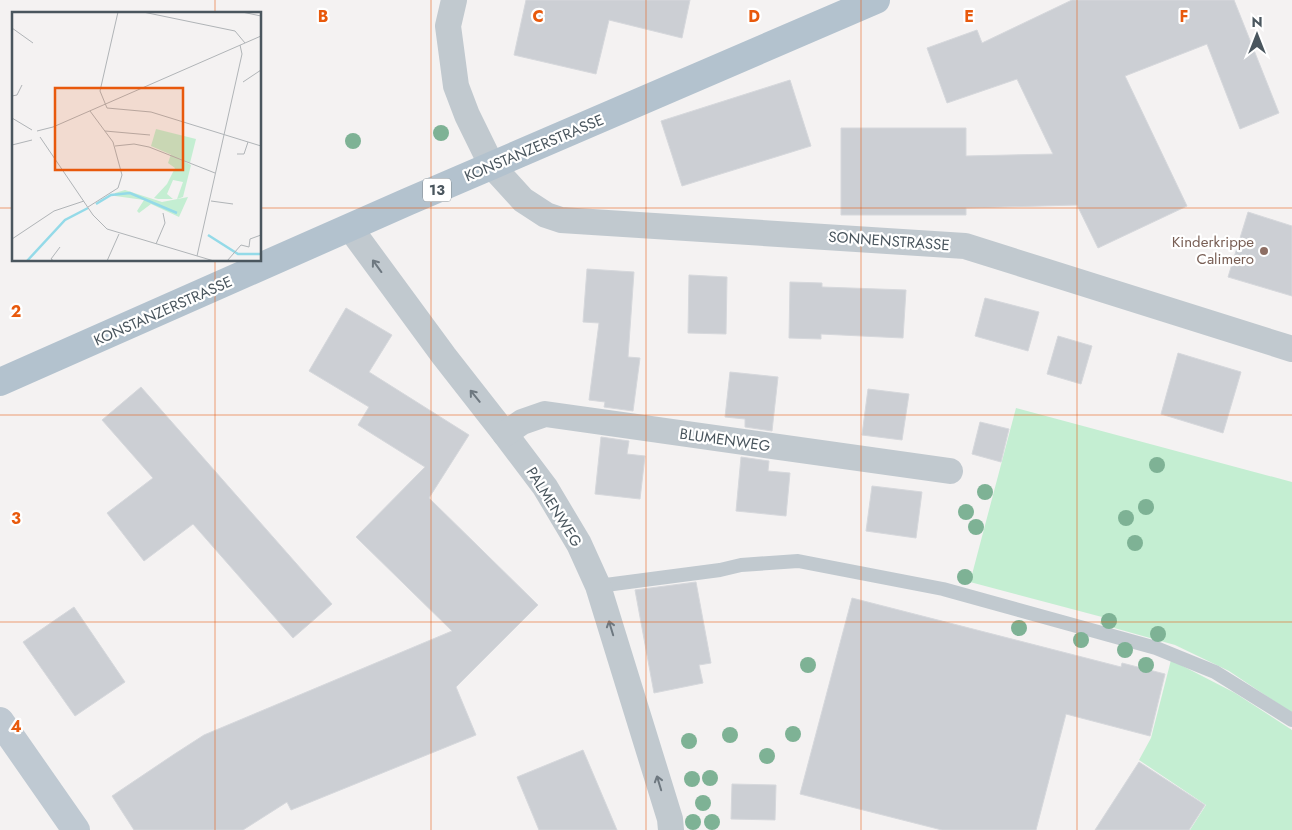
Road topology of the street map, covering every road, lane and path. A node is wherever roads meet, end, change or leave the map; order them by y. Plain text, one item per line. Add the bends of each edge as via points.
1 (454, 0) edge
2 (876, 0) edge
3 (492, 166) junction
4 (350, 228) junction
5 (1292, 349) edge
6 (0, 382) edge
7 (505, 434) junction
8 (954, 472) dead end
9 (598, 586) junction
10 (0, 720) edge
11 (1292, 720) edge
12 (76, 830) edge
13 (671, 830) edge

1 - 3 street, SONNENSTRASSE via 448,26 456,86
2 - 3 main road, KONSTANZERSTRASSE / 13
3 - 4 main road, KONSTANZERSTRASSE / 13
3 - 5 street, SONNENSTRASSE via 523,200 546,215 561,220 965,246
4 - 6 main road, KONSTANZERSTRASSE / 13
7 -> 4 street, PALMENWEG
7 - 8 street, BLUMENWEG via 522,422 545,414
7 - 9 street, PALMENWEG via 545,487 580,544
9 - 11 lane via 741,565 798,561 943,589 1156,648 1215,672
13 -> 9 street, PALMENWEG via 647,740
10 - 12 street

